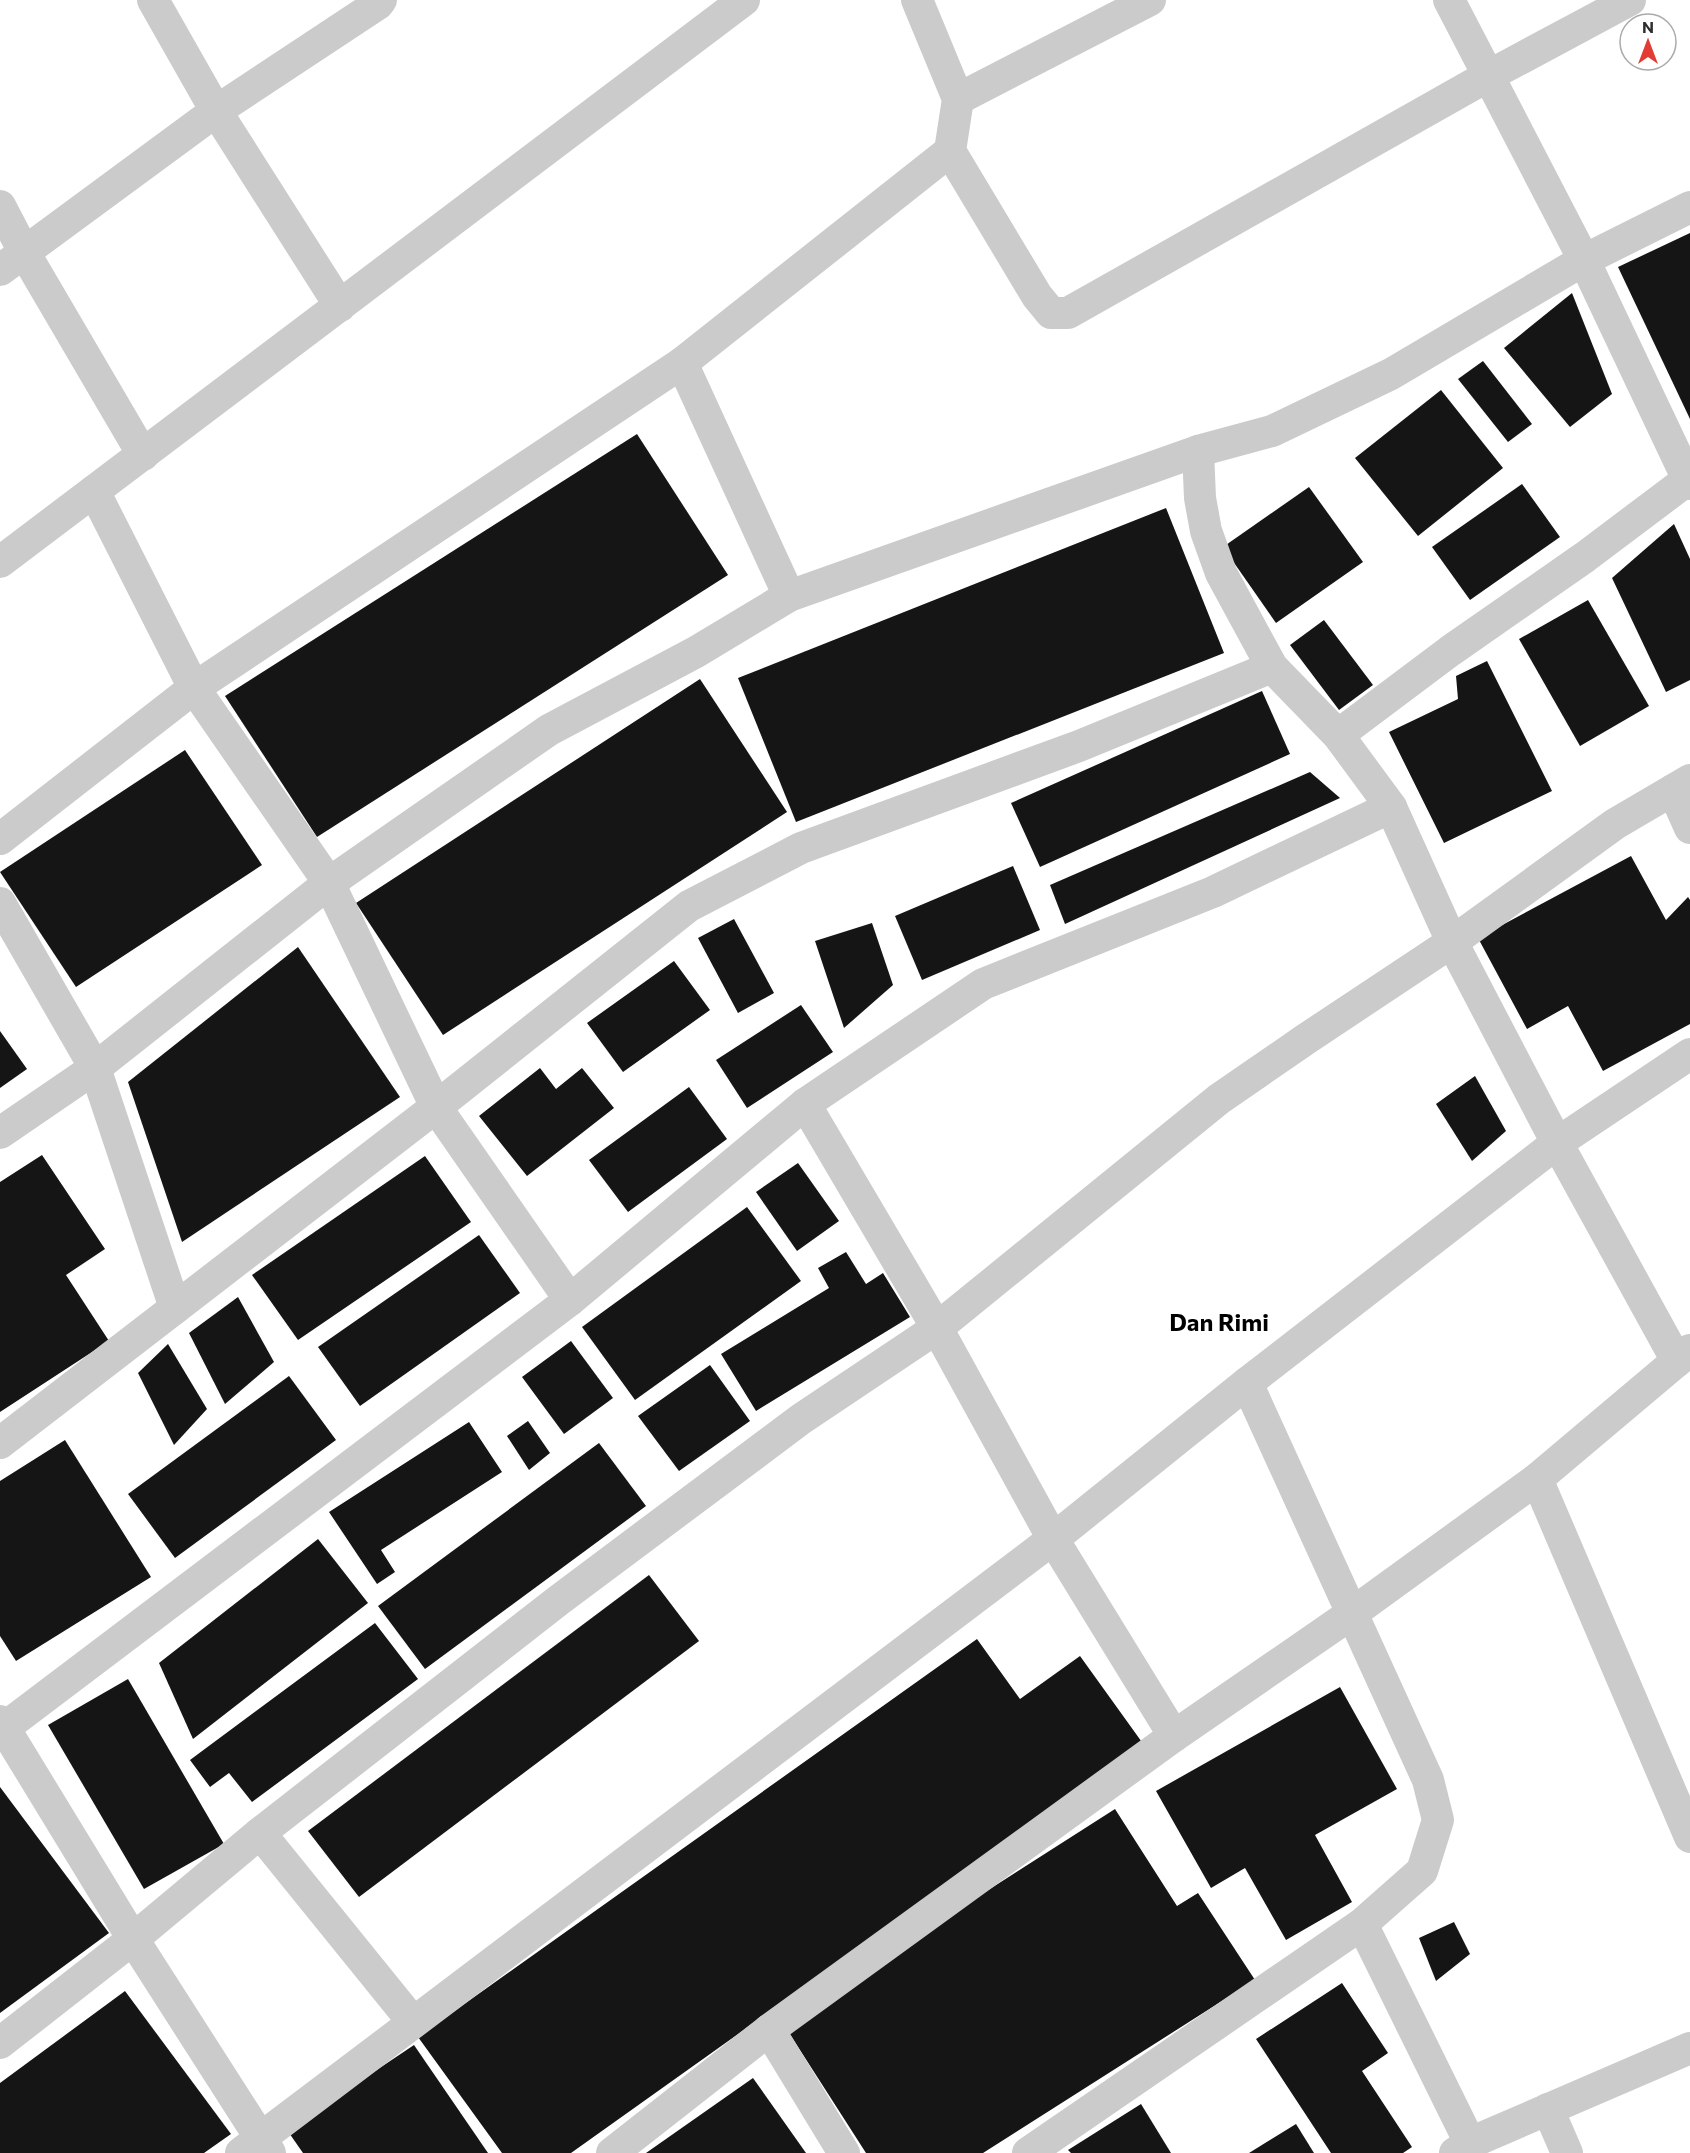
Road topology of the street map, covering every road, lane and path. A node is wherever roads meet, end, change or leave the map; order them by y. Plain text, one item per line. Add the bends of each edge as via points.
1 (153, 0) edge
2 (381, 0) edge
3 (744, 0) edge
4 (917, 0) edge
5 (1150, 0) edge
6 (1449, 0) edge
7 (1630, 0) edge
8 (1488, 76) junction
9 (958, 99) junction
10 (216, 111) junction
11 (950, 151) junction
12 (0, 206) edge
13 (1690, 207) edge
14 (1584, 260) junction
15 (12, 261) edge
16 (340, 306) junction
17 (682, 363) junction
18 (1198, 451) junction
19 (143, 455) junction
20 (1689, 480) edge
21 (94, 491) junction
22 (0, 562) edge
23 (789, 596) junction
24 (1272, 667) junction
25 (194, 688) junction
26 (1338, 735) junction
27 (1682, 785) edge
28 (1391, 807) junction
29 (1690, 828) edge
30 (0, 839) edge
31 (329, 883) junction
32 (0, 903) edge
33 (1452, 942) junction
34 (1690, 1054) edge
35 (95, 1068) junction
36 (805, 1104) junction
37 (436, 1107) junction
38 (0, 1133) edge
39 (1557, 1143) junction
40 (570, 1300) junction
41 (175, 1308) junction
42 (937, 1328) junction
43 (1683, 1355) edge
44 (1247, 1383) junction
45 (0, 1443) edge
46 (1537, 1479) junction
47 (1053, 1539) junction
48 (1351, 1614) junction
49 (1, 1727) edge
50 (1174, 1736) junction
51 (260, 1833) junction
52 (1690, 1837) edge
53 (1362, 1924) junction
54 (133, 1939) junction
55 (413, 2022) junction
56 (769, 2030) junction
57 (0, 2043) edge
58 (1690, 2048) edge
59 (1548, 2109) junction
60 (257, 2148) edge
61 (1463, 2148) edge
62 (612, 2153) edge
63 (844, 2153) edge
64 (1028, 2153) edge
65 (1567, 2153) edge

1 - 10 street
2 - 10 street
3 - 16 street
4 - 9 street
5 - 9 street
6 - 8 street
7 - 8 street
8 - 11 street via 1068,313 1051,313 1037,296
8 - 14 street
9 - 11 street
10 - 15 street
10 - 16 street
11 - 17 street
12 - 15 street
13 - 14 street
14 - 18 street via 1391,374 1272,430
14 - 20 street
15 - 19 street
16 - 19 street
17 - 23 street
17 - 25 street
18 - 23 street
18 - 24 street via 1206,531 1221,573
19 - 21 street
20 - 26 street
21 - 22 street
21 - 25 street
23 - 31 street via 696,652 549,730
24 - 26 street
24 - 37 street via 1079,746 801,848 689,906
25 - 30 street
25 - 31 street
26 - 28 street
27 - 29 street
27 - 33 street via 1615,824
28 - 33 street
28 - 36 street via 1213,891 983,984
31 - 35 street
31 - 37 street
32 - 35 street
33 - 39 street
33 - 42 street via 1219,1098
34 - 39 street
35 - 38 street
35 - 41 street
36 - 40 street
36 - 42 street
37 - 40 street
37 - 41 street
39 - 43 street
39 - 44 street
40 - 49 street
41 - 45 street
42 - 47 street
42 - 51 street via 792,1426 559,1600
43 - 46 street
44 - 47 street
44 - 48 street
46 - 48 street
46 - 52 street
47 - 50 street
47 - 55 street
48 - 50 street
48 - 53 street via 1428,1780 1438,1820 1422,1871
49 - 54 street
50 - 56 street
51 - 54 street
51 - 55 street
53 - 61 street
53 - 64 street
54 - 57 street
54 - 60 street
55 - 60 street
56 - 62 street
56 - 63 street
58 - 59 street
59 - 61 street
59 - 65 street

